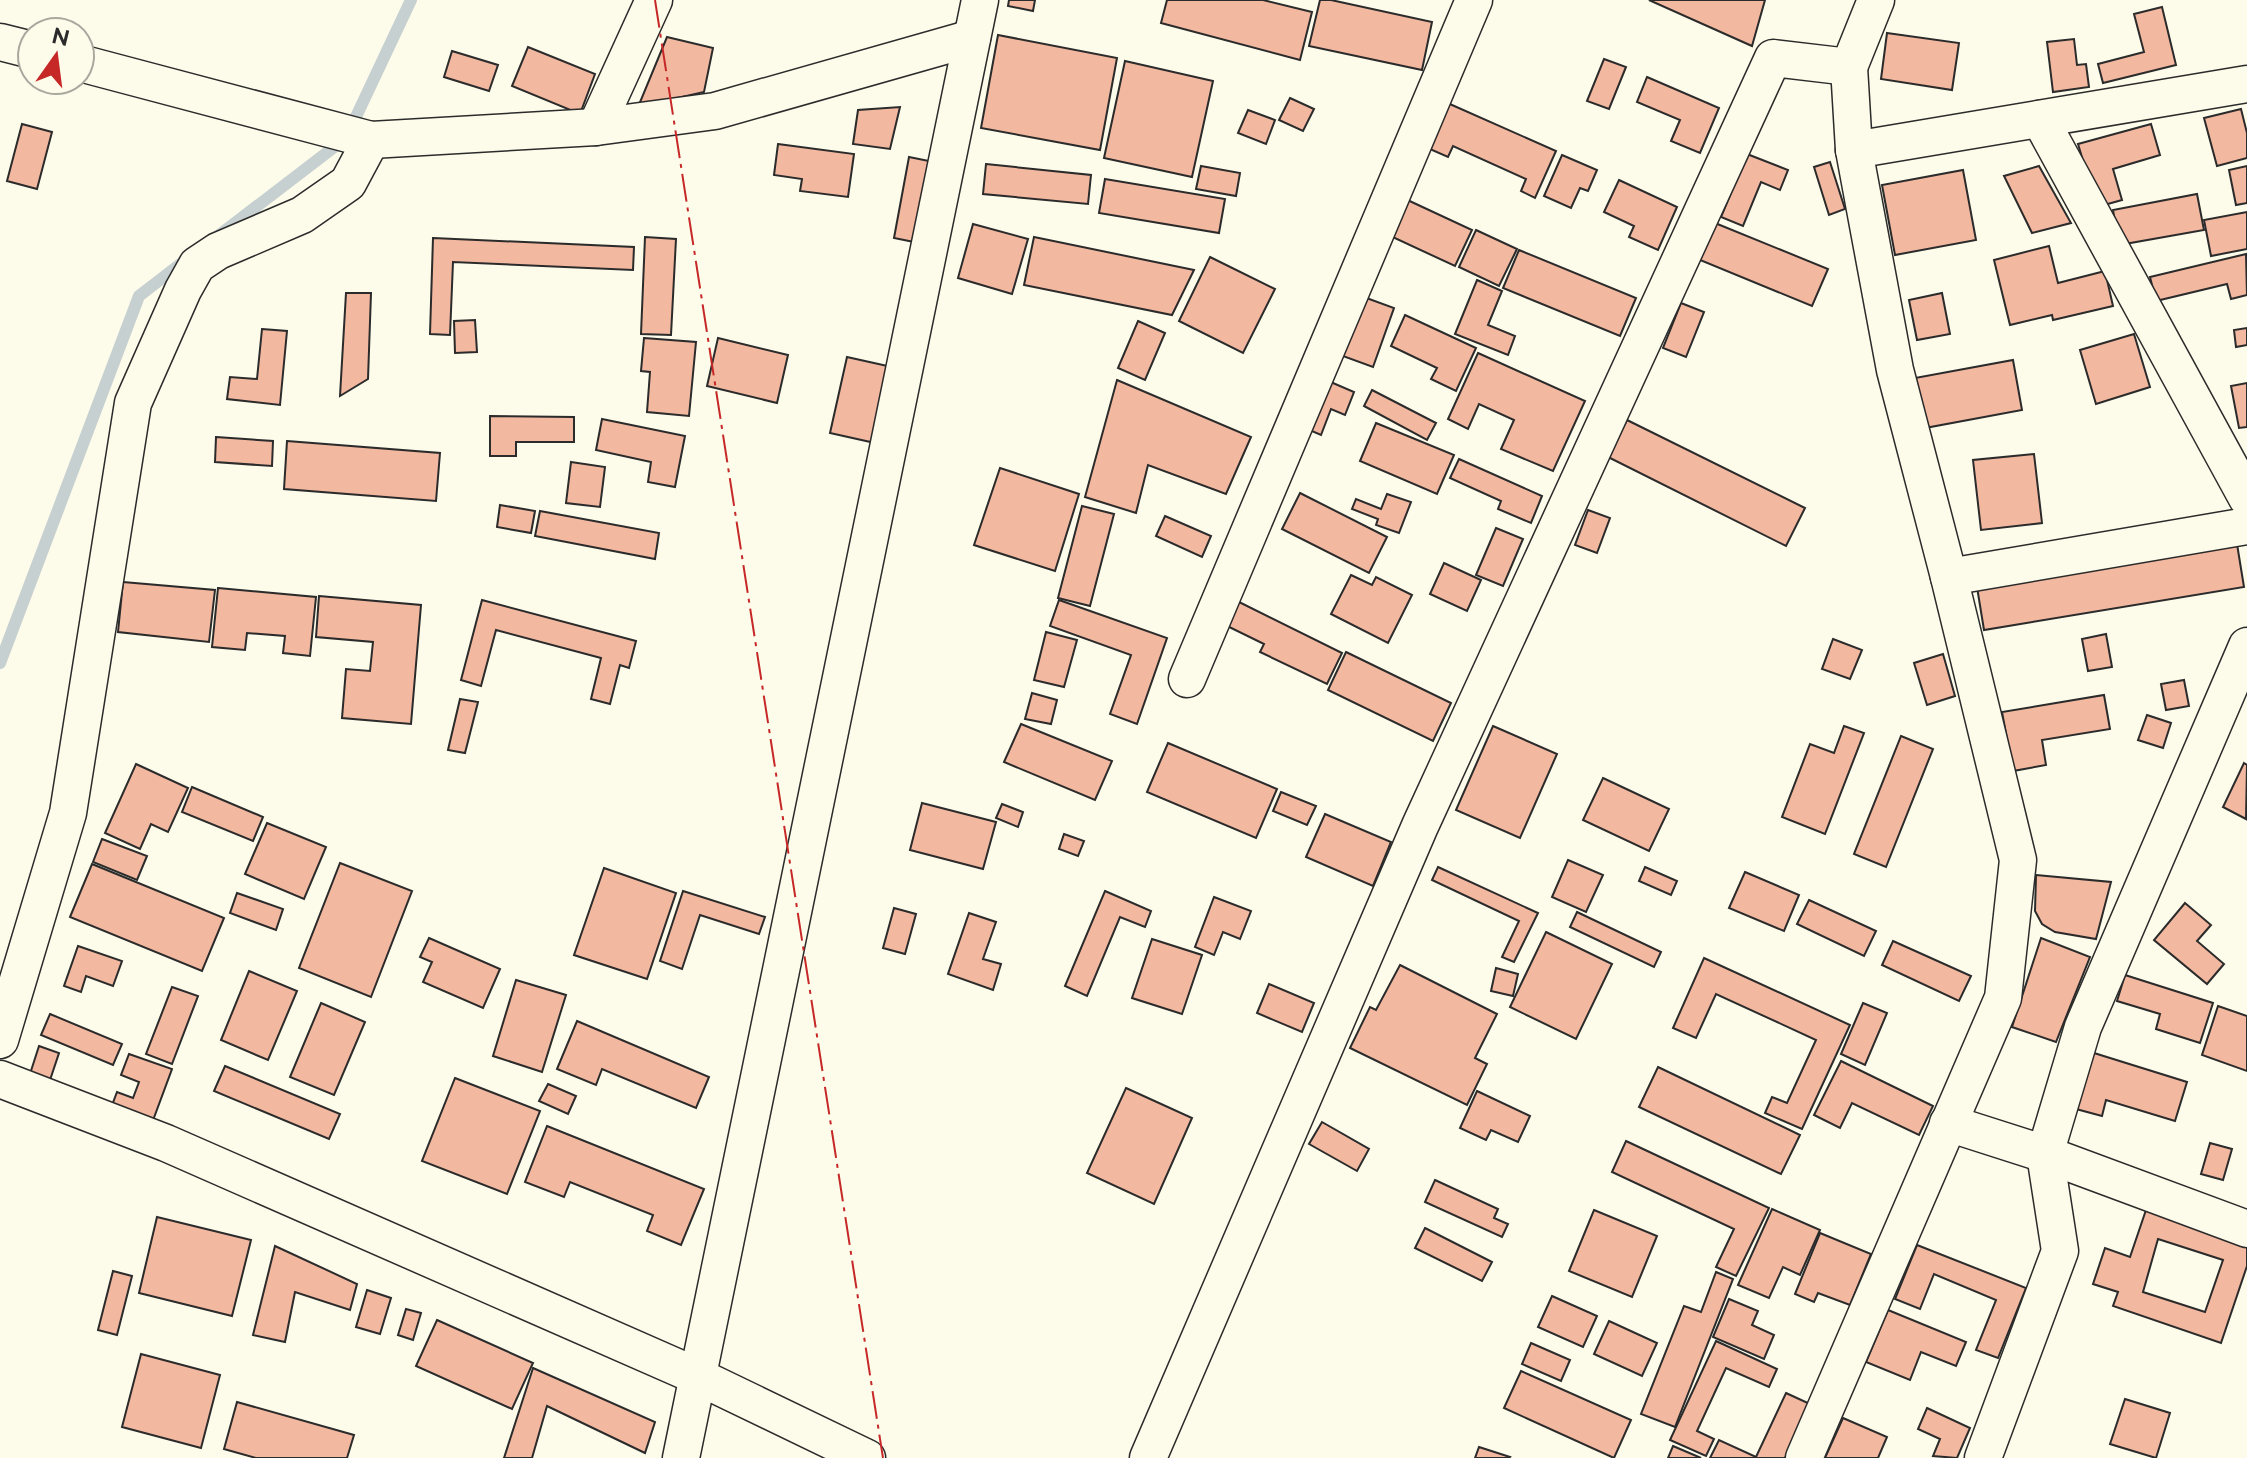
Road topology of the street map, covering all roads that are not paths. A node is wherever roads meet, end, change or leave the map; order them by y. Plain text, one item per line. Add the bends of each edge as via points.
1 (654, 0) edge
2 (980, 0) edge
3 (1474, 0) edge
4 (1876, 0) edge
5 (972, 38) junction
6 (96, 67) edge
7 (1849, 67) junction
8 (2247, 84) edge
9 (2040, 119) junction
10 (596, 127) junction
11 (371, 140) junction
12 (1854, 150) junction
13 (2247, 498) edge
14 (2247, 526) edge
15 (1949, 577) junction
16 (2247, 646) edge
17 (1187, 679) dead end
18 (0, 1040) edge
19 (0, 1079) edge
20 (1948, 1123) junction
21 (2045, 1154) junction
22 (2247, 1229) edge
23 (699, 1377) junction
24 (681, 1458) edge
25 (867, 1458) edge
26 (1148, 1458) edge
27 (1804, 1458) edge
28 (1983, 1458) edge

1 - 10 street
2 - 5 street
3 - 17 street
4 - 7 street
5 - 10 street via 715,111
5 - 23 street
6 - 11 street
7 - 12 street
7 - 26 street via 1773,58 1420,826
8 - 9 street
9 - 12 street
9 - 13 street
10 - 11 street
11 - 18 street via 348,183 302,215 197,265 133,403 68,813
12 - 15 street via 1895,370
14 - 15 street
15 - 20 street via 2018,860 2003,998
16 - 21 street via 2083,1027
19 - 23 street via 166,1143
20 - 21 street
20 - 27 street
21 - 22 street
21 - 28 street via 2060,1251
23 - 24 street
23 - 25 street

